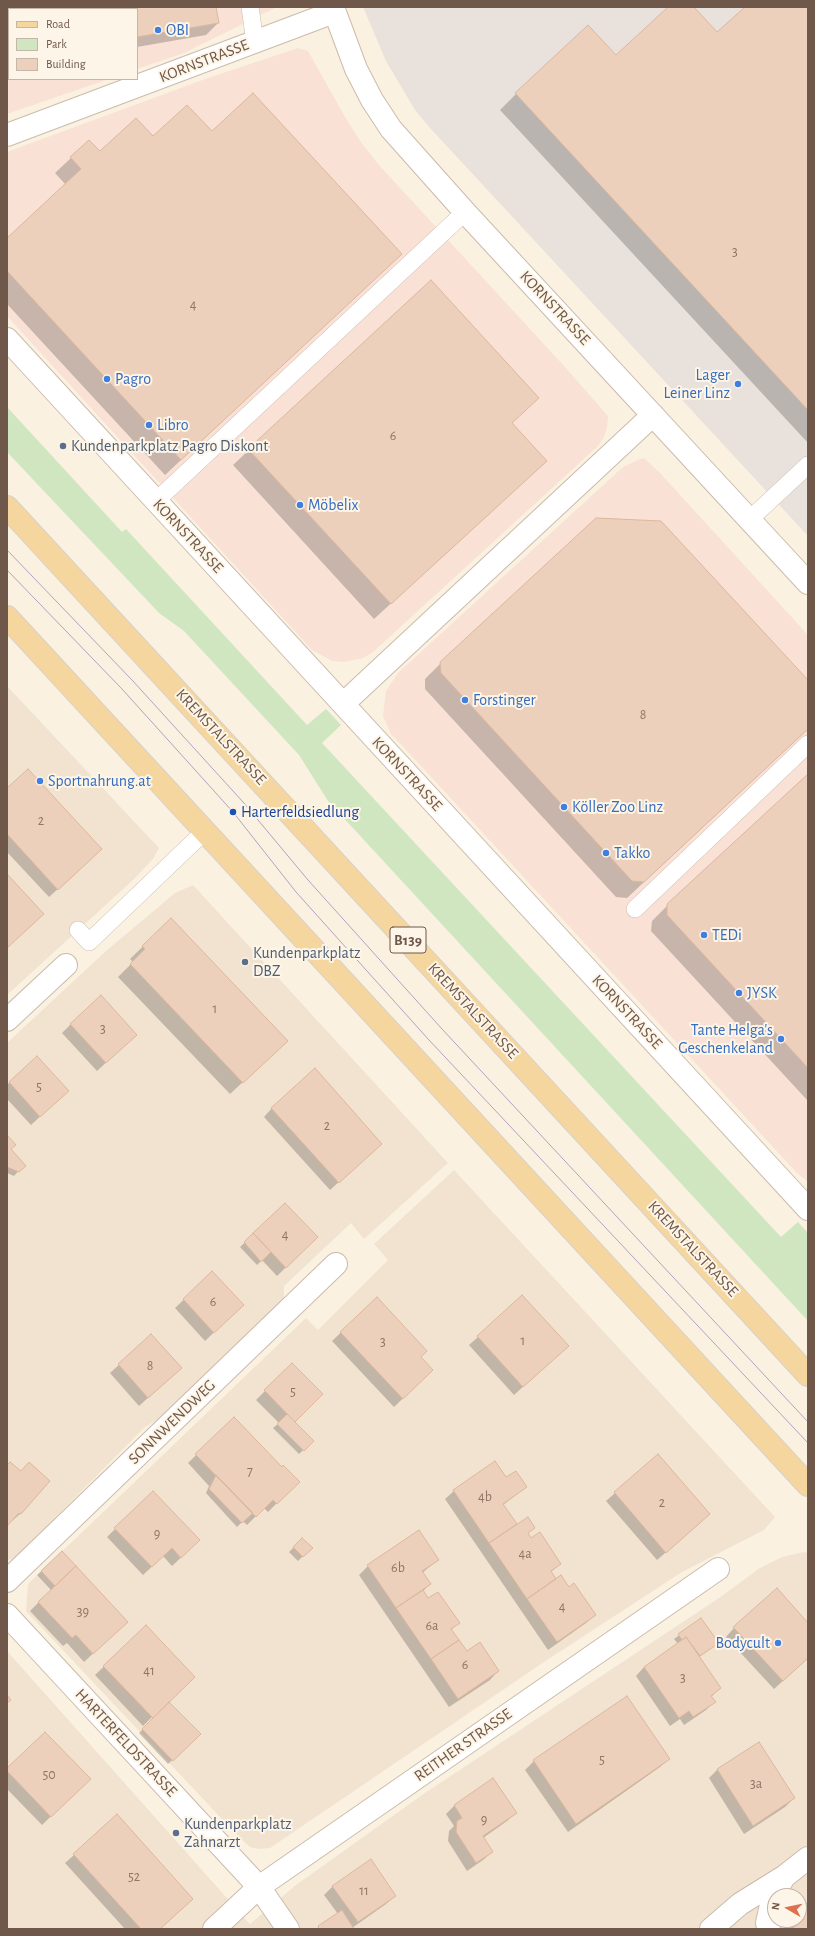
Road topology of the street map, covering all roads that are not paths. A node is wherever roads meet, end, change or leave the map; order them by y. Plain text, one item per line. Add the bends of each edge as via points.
1 (250, 7) edge
2 (333, 10) edge
3 (255, 42) junction
4 (7, 135) edge
5 (465, 212) junction
6 (7, 339) edge
7 (654, 416) junction
8 (808, 465) edge
9 (156, 501) junction
10 (7, 507) edge
11 (750, 520) junction
12 (808, 583) edge
13 (7, 617) edge
14 (342, 704) junction
15 (808, 744) edge
16 (205, 831) junction
17 (635, 909) dead end
18 (78, 930) dead end
19 (66, 965) dead end
20 (7, 1020) edge
21 (808, 1209) edge
22 (336, 1264) dead end
23 (808, 1375) edge
24 (808, 1485) edge
25 (718, 1569) dead end
26 (7, 1581) edge
27 (7, 1615) edge
28 (808, 1858) edge
29 (785, 1876) junction
30 (259, 1888) junction
31 (214, 1929) edge
32 (288, 1929) edge
33 (711, 1929) edge
34 (723, 1929) edge
35 (735, 1929) edge
36 (769, 1929) edge

1 - 3 lane
2 - 3 street, KORNSTRASSE
2 - 5 street, KORNSTRASSE via 356,69 372,100 391,129
3 - 4 street, KORNSTRASSE
5 - 7 street, KORNSTRASSE
5 - 9 lane
6 - 9 street, KORNSTRASSE
7 - 11 street, KORNSTRASSE
7 - 14 street
8 - 11 lane
9 - 14 street, KORNSTRASSE
10 - 23 main road, KREMSTALSTRASSE / B139
11 - 12 street, KORNSTRASSE
13 - 16 main road
14 - 21 street, KORNSTRASSE
15 - 17 lane
16 - 18 lane via 89,942
16 - 24 main road
19 - 20 street
22 - 26 street, SONNWENDWEG
25 - 30 street, REITHER STRASSE
27 - 30 street, HARTERFELDSTRASSE
28 - 29 street
29 - 33 street via 740,1904
29 - 36 street via 773,1896 767,1923
30 - 31 street, REITHER STRASSE
30 - 32 street, HARTERFELDSTRASSE
34 - 35 street

